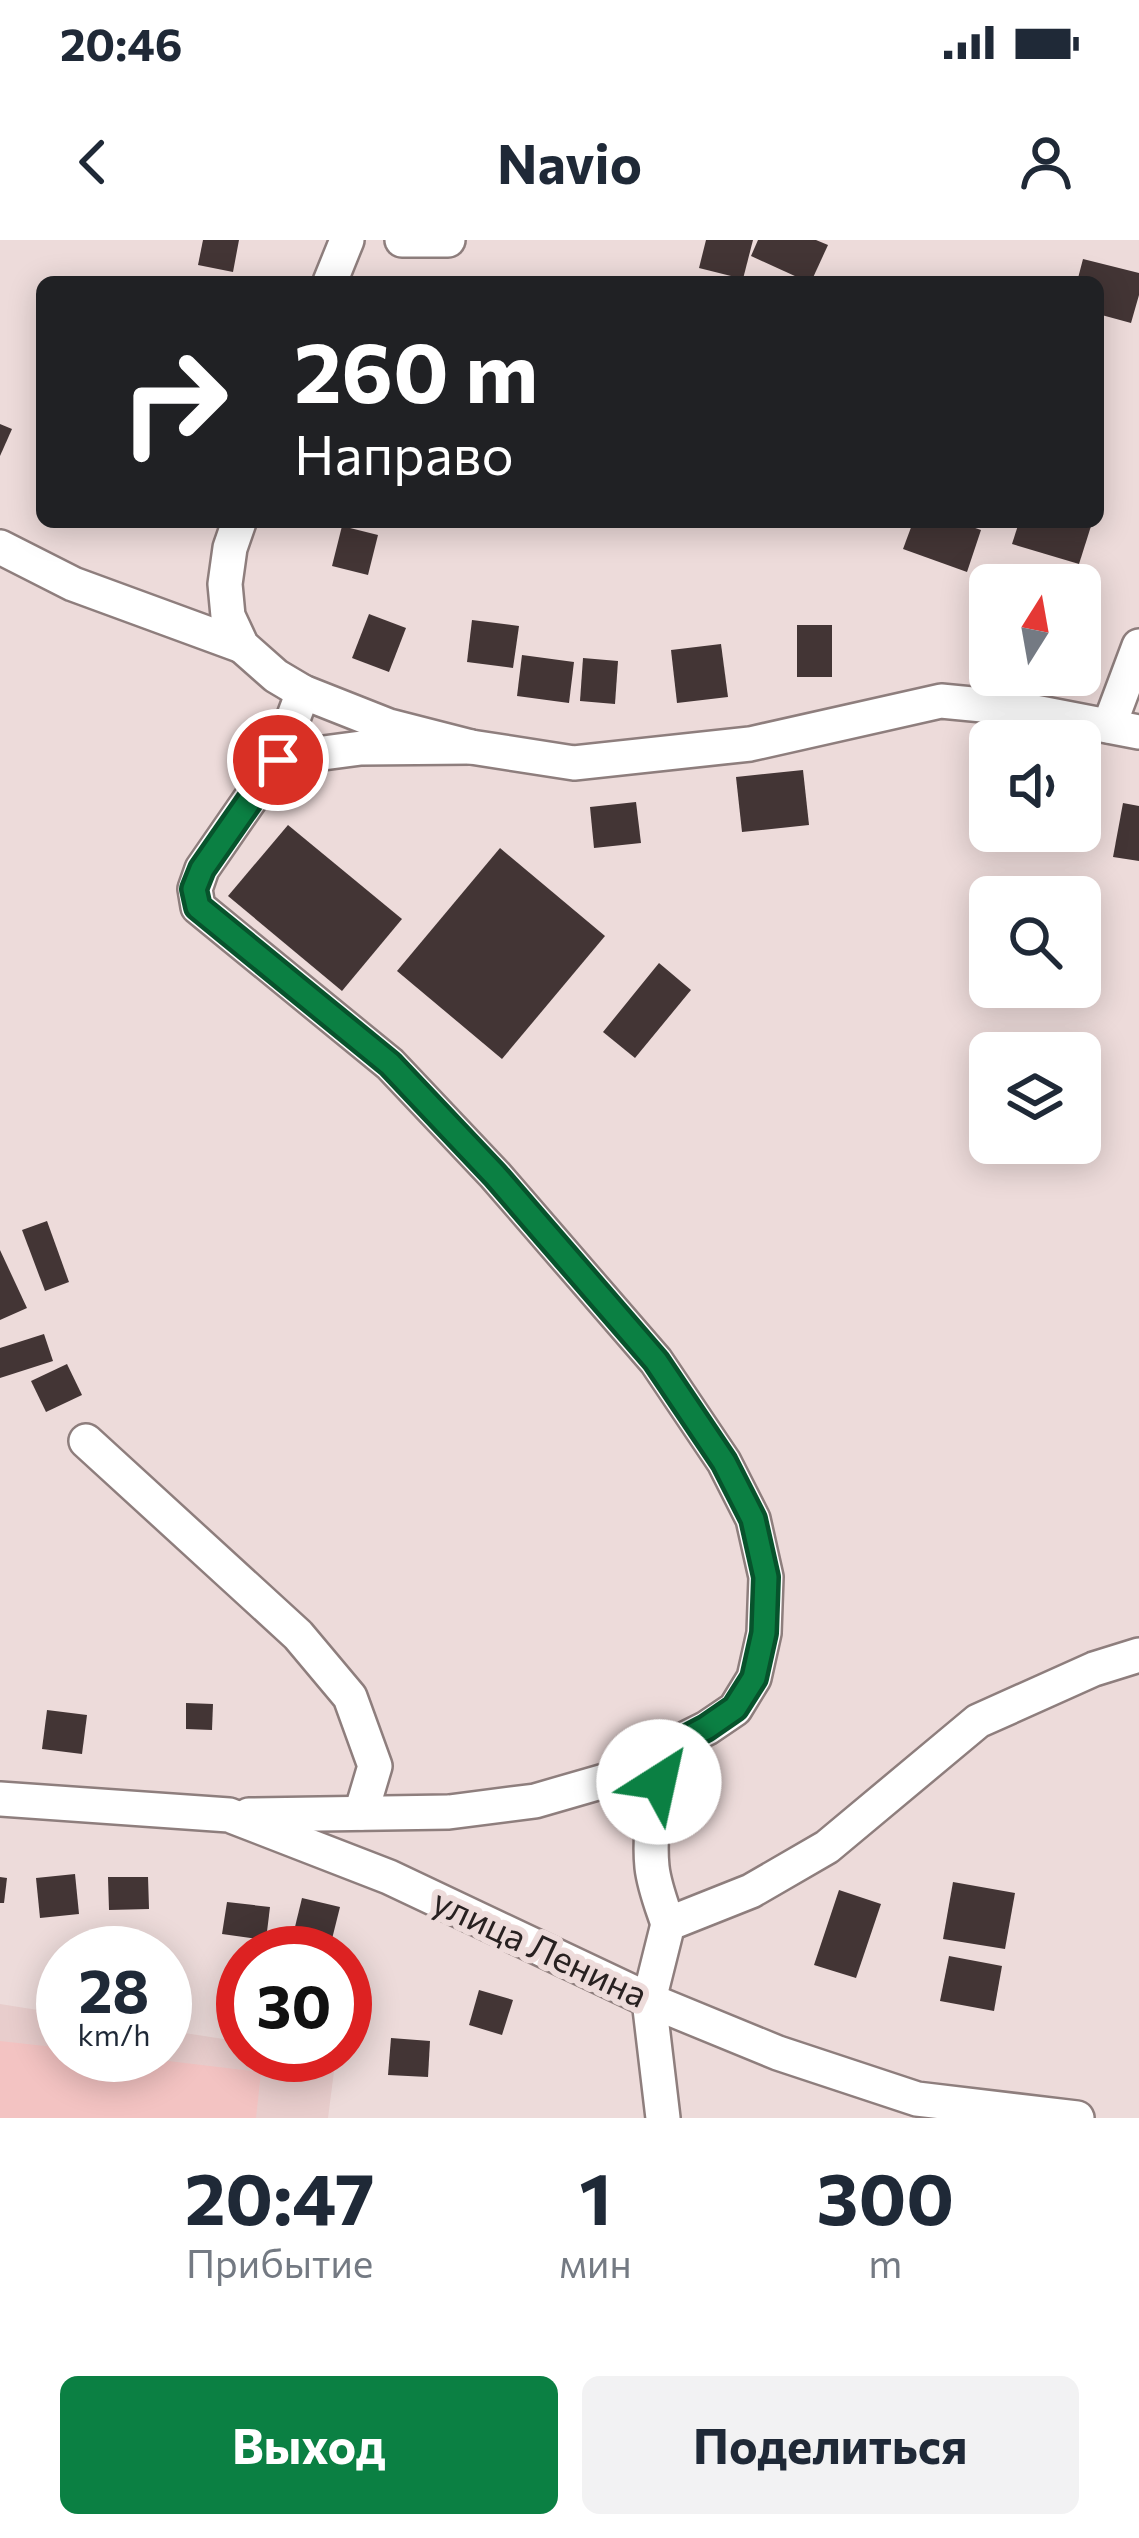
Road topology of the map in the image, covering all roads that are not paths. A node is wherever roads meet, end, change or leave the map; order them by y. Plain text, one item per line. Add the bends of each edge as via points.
1 (347, 240) edge
2 (402, 240) edge
3 (448, 240) edge
4 (332, 276) edge
5 (237, 528) edge
6 (0, 547) edge
7 (242, 646) junction
8 (1139, 646) edge
9 (303, 692) junction
10 (1124, 729) edge
11 (471, 747) junction
12 (278, 760) junction
13 (86, 1441) dead end
14 (1139, 1655) edge
15 (668, 1748) junction
16 (0, 1799) edge
17 (361, 1814) junction
18 (229, 1815) junction
19 (668, 1924) junction
20 (649, 2000) junction
21 (663, 2118) edge
22 (1076, 2118) edge

1 - 4 street
2 - 3 street
5 - 7 street via 225,584
6 - 7 street via 73,584
7 - 9 street
8 - 10 street
9 - 11 street
9 - 12 street
10 - 11 street via 940,700 750,744 574,763
11 - 12 street via 361,748
12 - 15 street via 202,869 198,907 390,1064 495,1175 656,1361 753,1519 766,1577 754,1678 735,1708
13 - 17 street via 298,1635 350,1697 375,1766
14 - 19 street via 978,1721 827,1847 751,1891
15 - 17 street via 625,1775 536,1801
15 - 19 street via 651,1830 652,1870
16 - 18 street, улица Ленина
17 - 18 street
18 - 20 street, улица Ленина via 389,1877
19 - 20 street
20 - 21 street
20 - 22 street, улица Ленина via 917,2099

